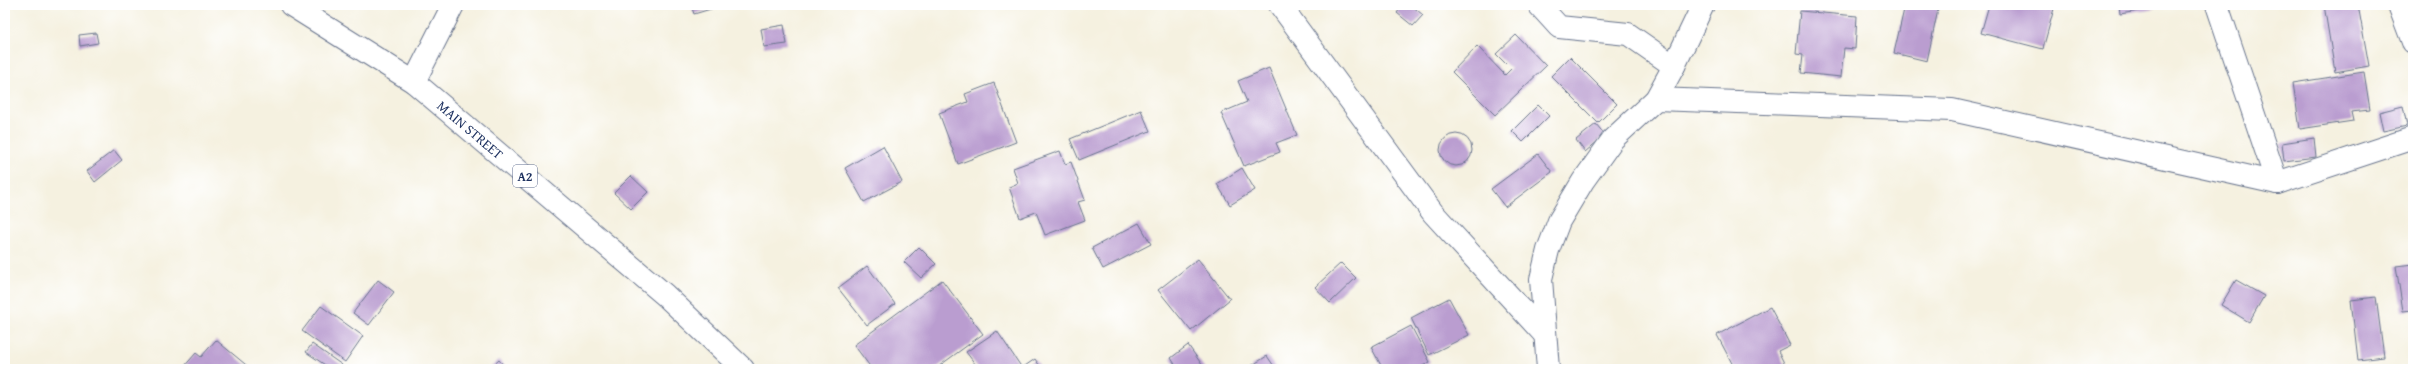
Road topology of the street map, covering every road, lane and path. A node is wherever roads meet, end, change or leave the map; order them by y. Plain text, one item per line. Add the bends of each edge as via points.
1 (291, 5) edge
2 (454, 5) edge
3 (1280, 5) edge
4 (1539, 5) edge
5 (1703, 5) edge
6 (2217, 5) edge
7 (2399, 5) edge
8 (2413, 42) edge
9 (1674, 66) junction
10 (414, 82) junction
11 (1656, 99) junction
12 (2413, 138) edge
13 (2277, 183) junction
14 (1545, 335) junction
15 (743, 369) edge
16 (1548, 369) edge

1 - 10 main road, MAIN STREET / A2
2 - 10 main road
3 - 14 main road via 1433,213
4 - 9 main road via 1559,27 1628,34
5 - 9 main road
6 - 13 main road
7 - 8 main road
9 - 11 main road
10 - 15 main road, MAIN STREET / A2 via 665,294
11 - 13 main road via 1952,110
11 - 14 main road via 1614,139 1583,181 1559,221 1540,279
12 - 13 main road
14 - 16 main road

